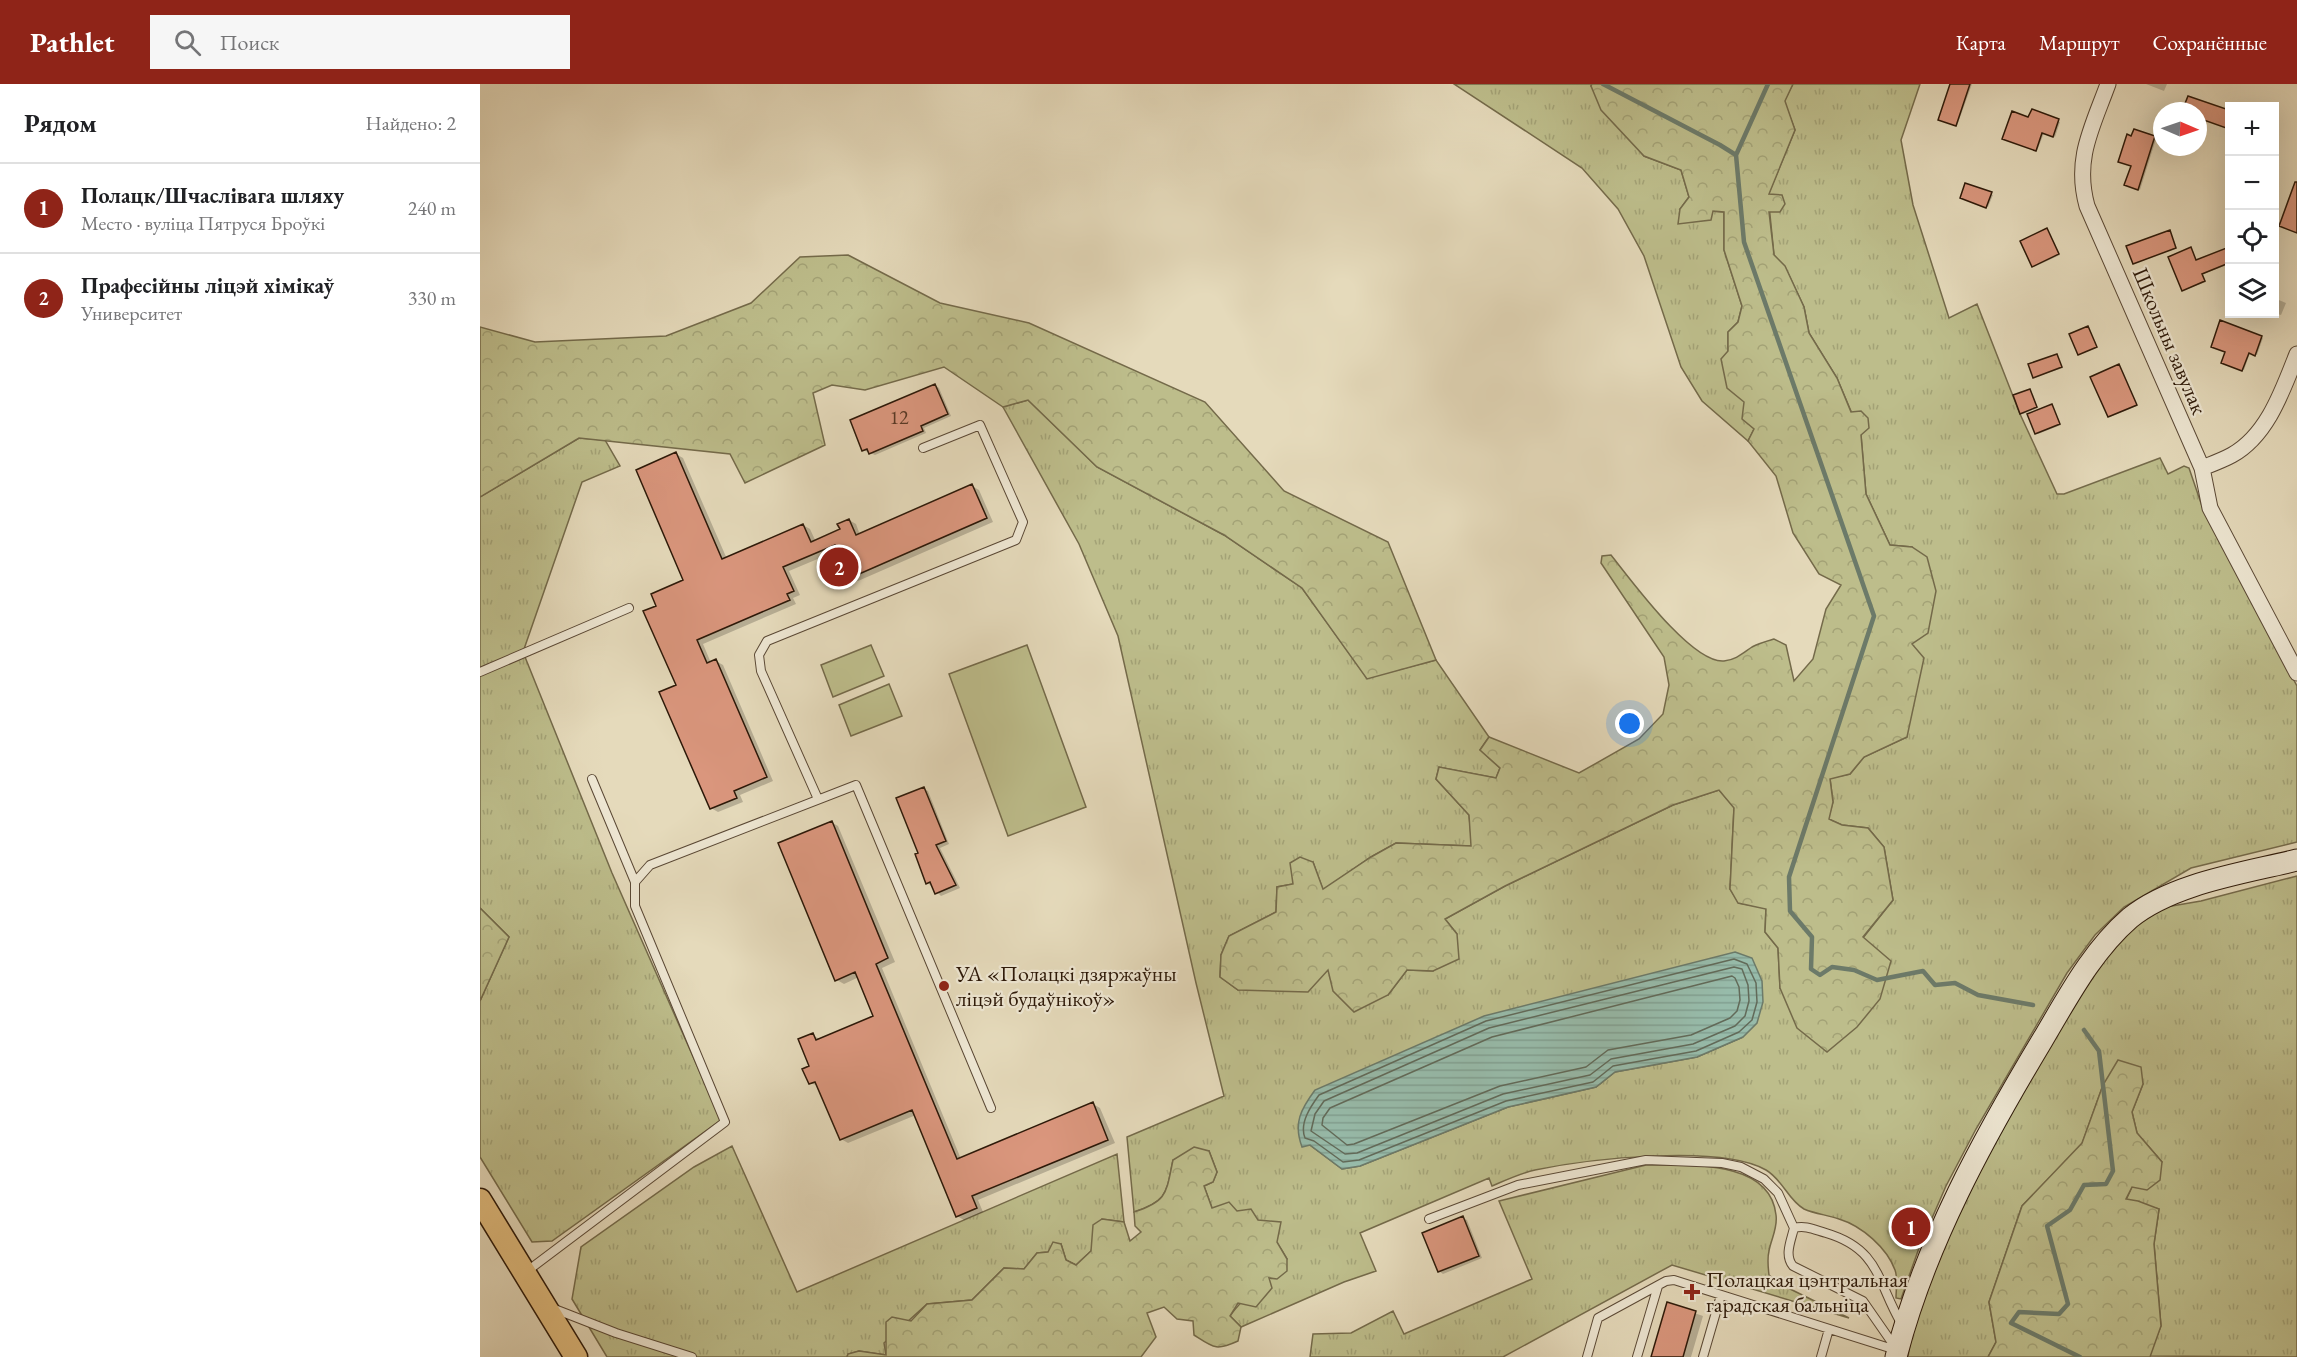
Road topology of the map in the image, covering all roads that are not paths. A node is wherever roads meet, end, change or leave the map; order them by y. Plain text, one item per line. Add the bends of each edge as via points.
1 (2108, 84) edge
2 (2297, 354) edge
3 (923, 448) dead end
4 (2202, 468) junction
5 (629, 608) dead end
6 (480, 672) edge
7 (2297, 673) edge
8 (592, 779) dead end
9 (818, 799) junction
10 (2297, 860) edge
11 (634, 882) junction
12 (991, 1108) dead end
13 (480, 1200) edge
14 (1429, 1219) dead end
15 (1794, 1228) junction
16 (525, 1273) junction
17 (1658, 1286) junction
18 (1721, 1295) junction
19 (545, 1306) junction
20 (1904, 1328) junction
21 (1829, 1329) junction
22 (1897, 1354) edge
23 (576, 1357) edge
24 (693, 1357) edge
25 (1587, 1357) edge
26 (1637, 1357) edge
27 (1703, 1357) edge
28 (1821, 1357) edge

1 - 4 street, Школьны завулак via 2083,152 2083,190
2 - 4 street via 2280,397 2252,439 2234,454
3 - 9 lane via 980,425 1023,522 1016,540 768,641 759,655 761,671
4 - 7 street, Школьны завулак via 2210,508
5 - 6 lane
8 - 11 lane
9 - 11 lane via 650,865
9 - 12 lane via 856,785
10 - 20 main road via 2197,885 2162,899 2132,917 2104,943 2036,1051 1958,1192
11 - 16 lane via 635,906 725,1122
13 - 16 main road
14 - 15 lane via 1518,1185 1646,1160 1741,1167 1764,1179 1778,1193
15 - 20 lane via 1803,1226 1835,1236 1867,1255
15 - 22 lane via 1788,1253 1793,1266 1863,1301
16 - 19 main road
17 - 18 lane via 1674,1280
17 - 25 lane via 1598,1318
17 - 26 lane
18 - 21 lane
18 - 27 lane
19 - 23 main road
19 - 24 lane
20 - 22 main road
21 - 22 lane
21 - 28 lane

